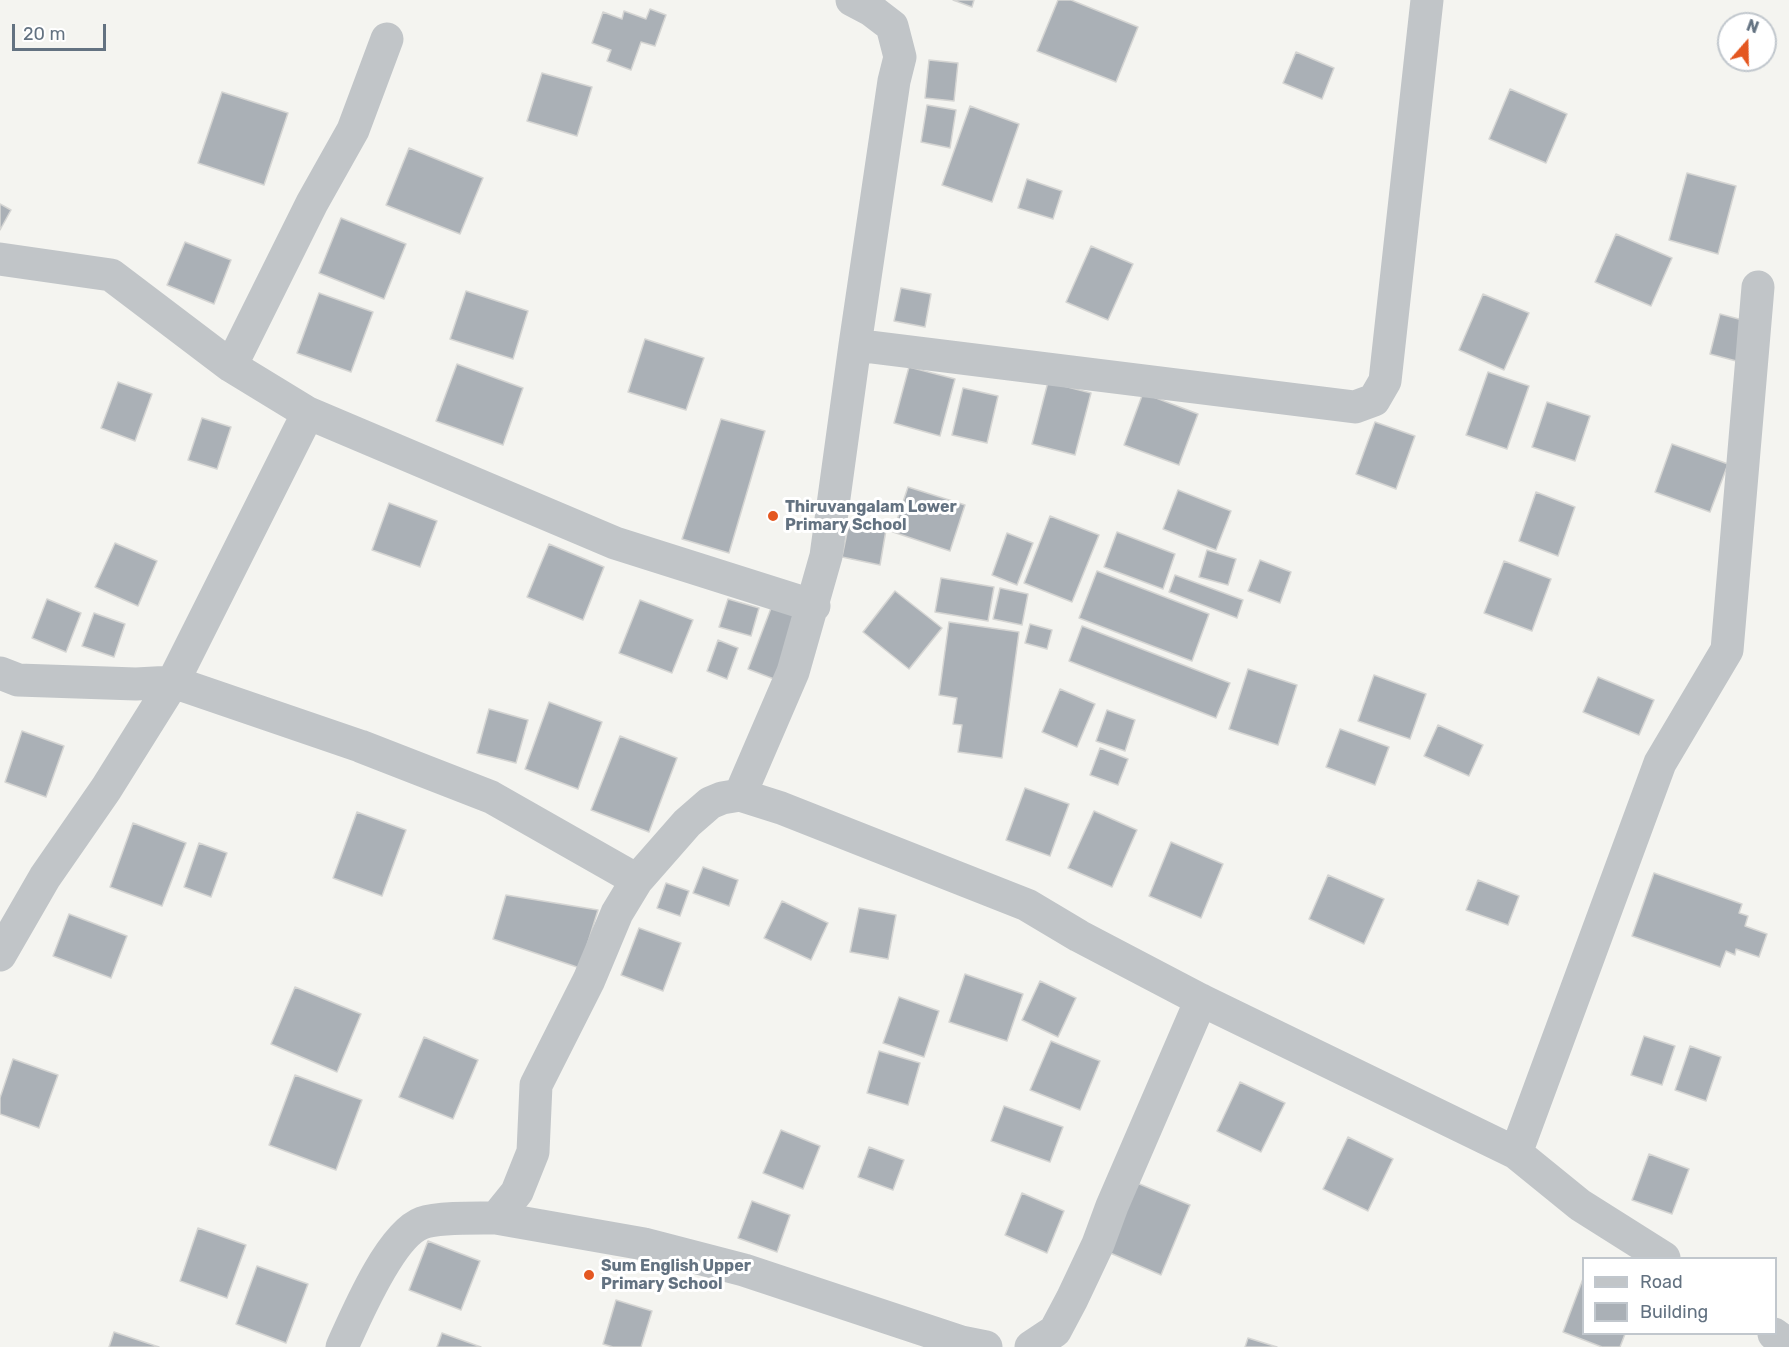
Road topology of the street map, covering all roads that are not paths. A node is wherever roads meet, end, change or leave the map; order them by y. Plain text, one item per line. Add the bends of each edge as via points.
1 (852, 0) edge
2 (1427, 0) edge
3 (387, 39) dead end
4 (0, 259) edge
5 (1758, 287) dead end
6 (855, 345) junction
7 (231, 366) junction
8 (308, 413) junction
9 (814, 606) junction
10 (0, 673) edge
11 (173, 682) junction
12 (740, 795) junction
13 (637, 880) junction
14 (0, 955) edge
15 (1201, 1000) junction
16 (1516, 1154) junction
17 (496, 1218) junction
18 (1662, 1257) edge
19 (1775, 1335) edge
20 (1789, 1345) edge
21 (342, 1347) edge
22 (986, 1347) edge
23 (1031, 1347) edge

1 - 6 street via 892,26 900,57
2 - 6 street via 1385,381 1374,400 1355,407
3 - 7 street via 353,130
4 - 7 street via 111,275
5 - 16 street via 1727,650 1660,763
6 - 9 street via 826,556
7 - 8 street
8 - 9 street via 615,543
8 - 11 street
9 - 12 street via 793,672
10 - 11 street via 18,680
11 - 13 street via 360,746 491,797
11 - 14 street via 45,877
12 - 13 street via 710,803
12 - 15 street via 1027,905
13 - 17 street via 617,913 589,980 536,1085 533,1152 517,1192
15 - 16 street
15 - 23 street via 1072,1299 1055,1331
16 - 18 street via 1580,1205
17 - 21 street via 421,1223 395,1245
17 - 22 street via 666,1250 744,1270
19 - 20 street

